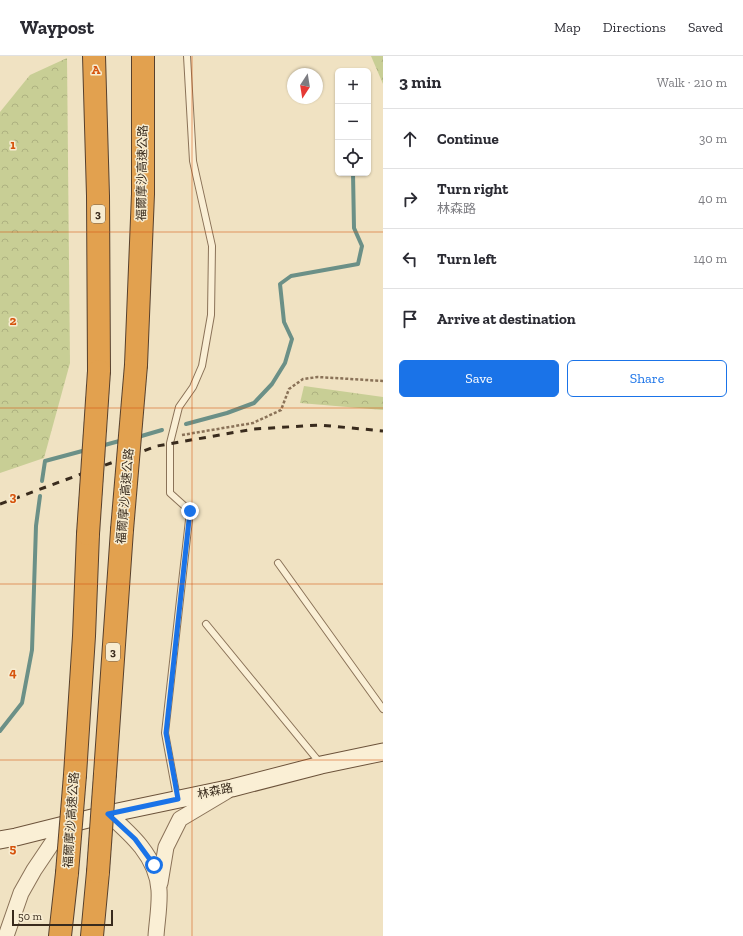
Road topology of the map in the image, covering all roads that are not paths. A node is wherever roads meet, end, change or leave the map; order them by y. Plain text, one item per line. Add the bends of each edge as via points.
1 (94, 56) edge
2 (143, 56) edge
3 (187, 56) edge
4 (278, 563) dead end
5 (206, 624) dead end
6 (383, 709) edge
7 (383, 752) edge
8 (321, 765) junction
9 (232, 788) junction
10 (178, 799) junction
11 (108, 814) junction
12 (65, 824) junction
13 (0, 840) edge
14 (159, 890) junction
15 (6, 936) edge
16 (60, 936) edge
17 (92, 936) edge
18 (156, 936) edge

1 - 16 highway, 福爾摩沙高速公路 / 3, bridge via 99,371 75,775
2 - 17 highway, 福爾摩沙高速公路 / 3, bridge via 143,194 136,365
3 - 10 lane via 193,161 212,246 211,315 202,366 193,387 179,407 170,443 170,493 190,511 166,733
4 - 6 lane
5 - 8 lane
7 - 8 main road, 林森路
8 - 9 main road, 林森路
9 - 10 main road, 林森路
9 - 14 street via 180,819 166,846
10 - 11 main road, 林森路
11 - 12 main road, 林森路
11 - 14 street via 135,839 154,865
12 - 13 main road, 林森路
12 - 15 street via 21,893
14 - 18 street

